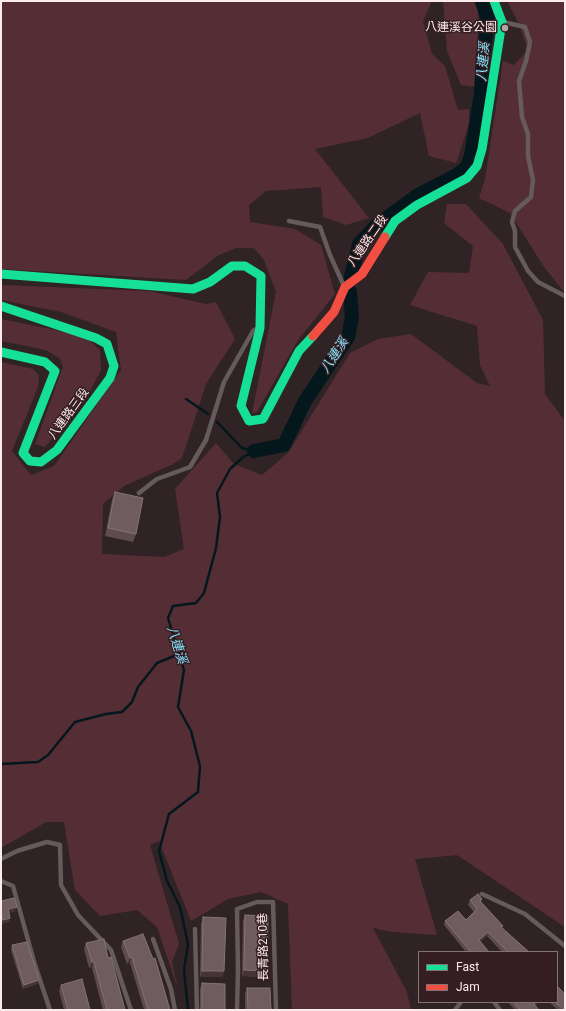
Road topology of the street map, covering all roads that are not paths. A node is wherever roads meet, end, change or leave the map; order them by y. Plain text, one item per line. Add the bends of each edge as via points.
1 (494, 1) edge
2 (502, 22) junction
3 (289, 221) dead end
4 (1, 274) edge
5 (345, 287) junction
6 (565, 296) edge
7 (1, 306) edge
8 (260, 328) junction
9 (1, 352) edge
10 (139, 492) dead end
11 (1, 859) edge
12 (1, 881) edge
13 (482, 894) dead end
14 (195, 929) dead end
15 (153, 938) dead end
16 (565, 946) edge
17 (50, 1010) edge
18 (131, 1010) edge
19 (175, 1010) edge
20 (196, 1010) edge
21 (237, 1010) edge
22 (276, 1010) edge

1 - 2 street, 八連路二段
2 - 5 street, 八連路二段 via 482,149 477,166 467,178 417,205 395,221 362,274
2 - 6 lane via 525,27 530,42 519,81 522,117 528,134 528,156 533,180 530,197 515,211 512,222 515,247 538,282
3 - 5 lane via 320,227
4 - 8 street, 八連路二段 via 193,289 210,282 232,266 245,266 261,276
5 - 8 street, 八連路二段 via 334,312 299,351 264,419 249,421 241,406
7 - 9 street, 八連路三段 via 96,338 107,344 114,366 110,378 57,450 41,462 30,461 23,453 55,370 45,362
8 - 10 lane via 253,331 224,382 206,440 190,466 157,478
11 - 18 lane via 47,842 60,845 62,885 78,915 111,950
12 - 17 lane via 13,886
13 - 16 lane via 525,914
14 - 20 lane
15 - 19 lane via 171,990
21 - 22 lane, 長青路210巷 via 237,909 257,902 273,902

